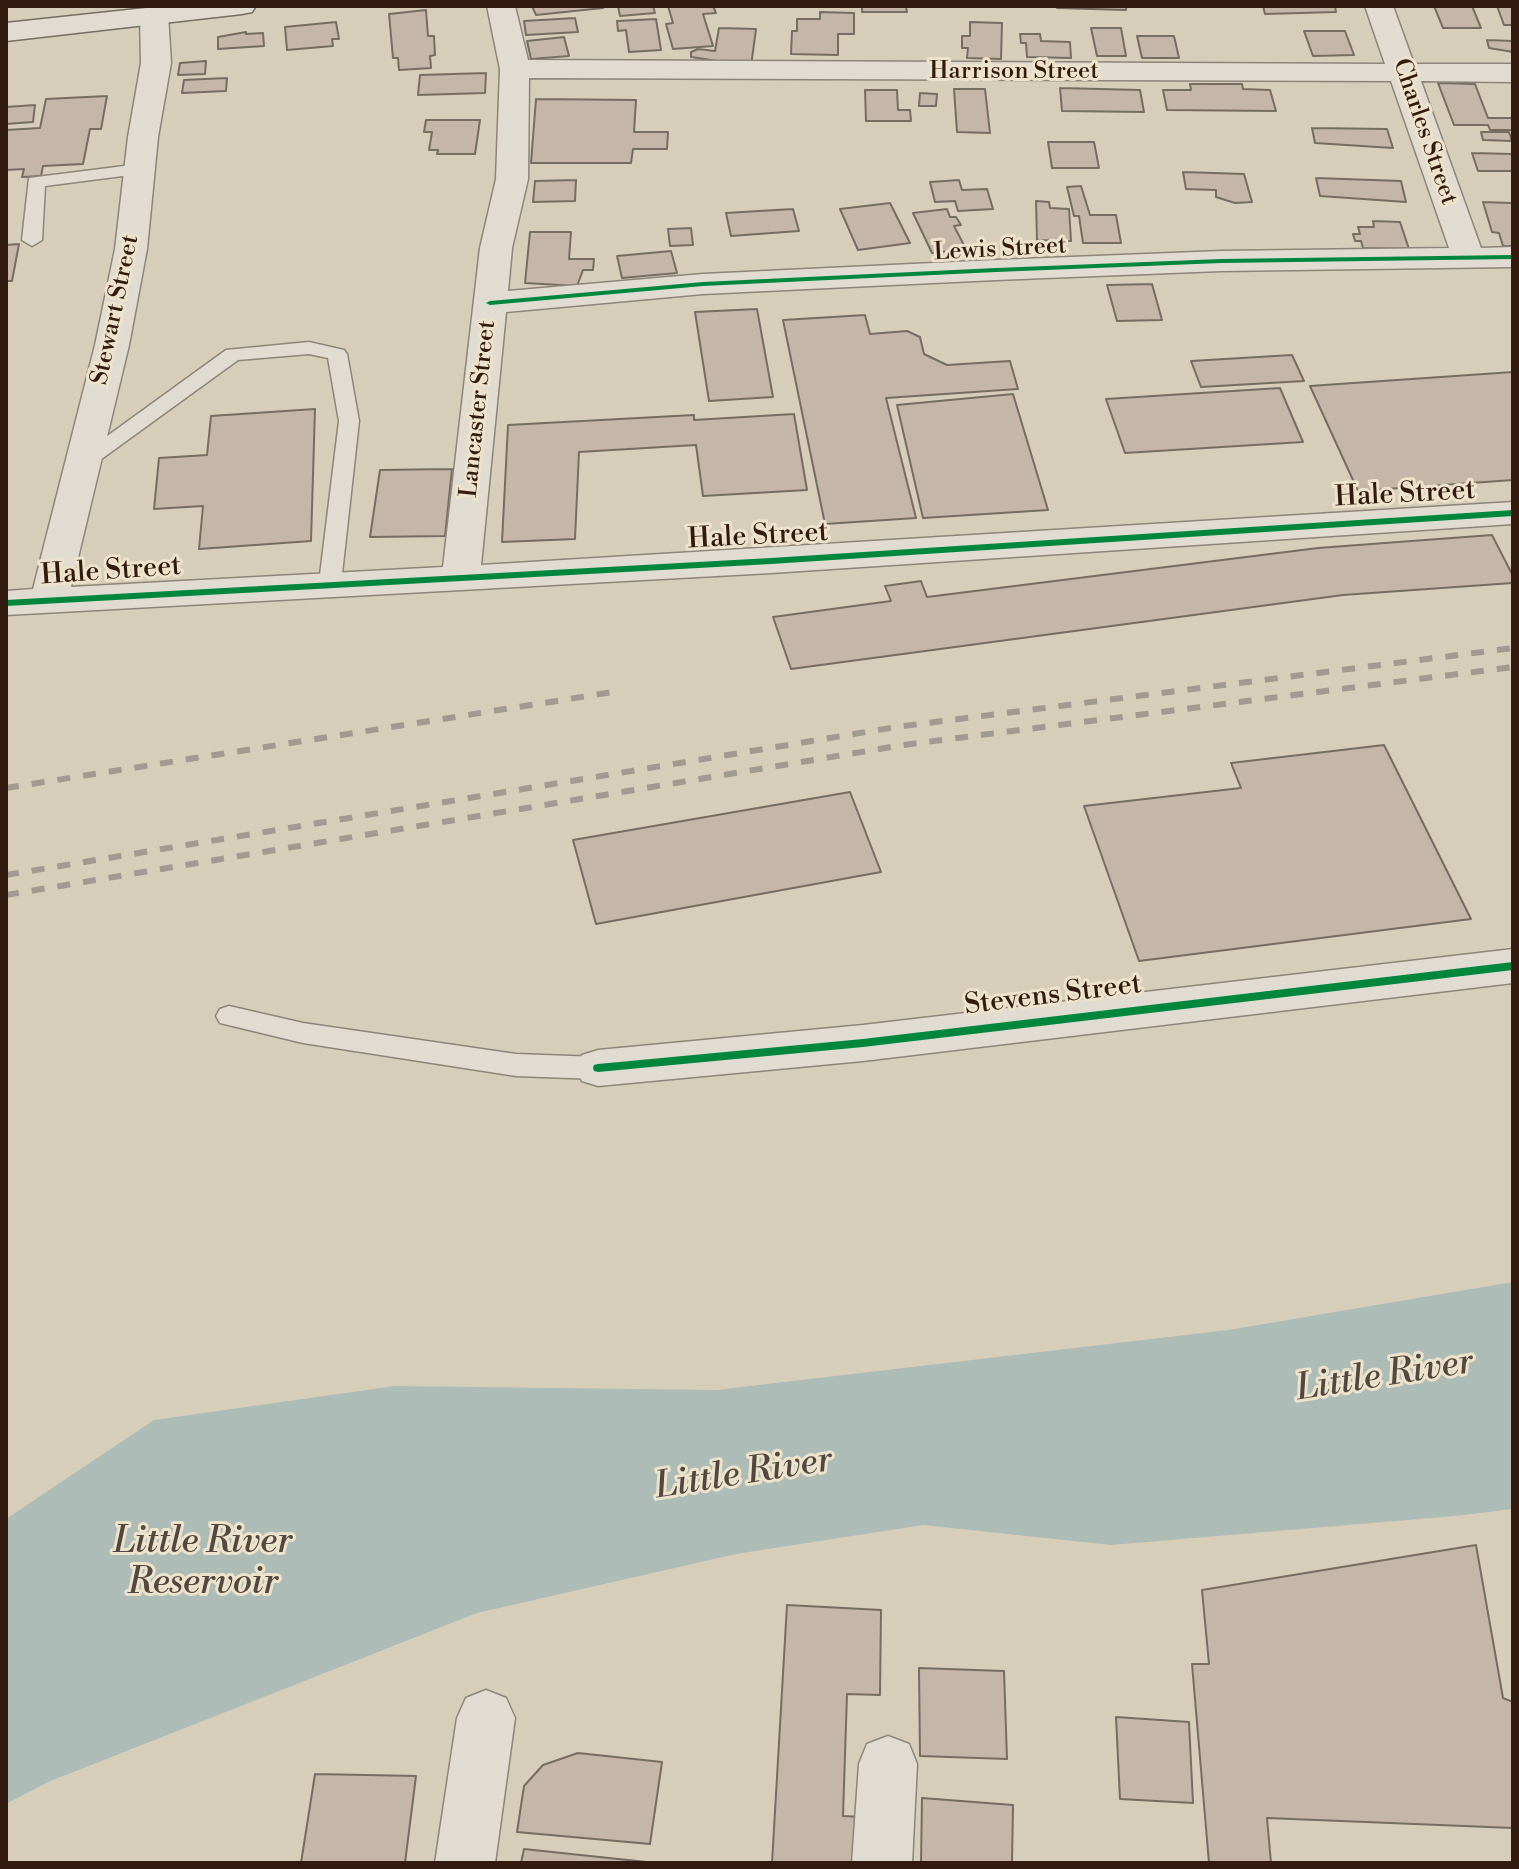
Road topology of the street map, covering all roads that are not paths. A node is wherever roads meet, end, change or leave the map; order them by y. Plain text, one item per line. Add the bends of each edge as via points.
1 (242, 6) edge
2 (501, 6) edge
3 (1379, 6) edge
4 (203, 8) edge
5 (154, 15) junction
6 (6, 32) edge
7 (515, 69) junction
8 (1403, 71) junction
9 (1513, 73) edge
10 (140, 169) junction
11 (32, 240) dead end
12 (1468, 257) junction
13 (1513, 257) edge
14 (490, 303) junction
15 (81, 463) junction
16 (1513, 513) edge
17 (461, 576) junction
18 (330, 583) junction
19 (49, 600) junction
20 (6, 603) edge
21 (1513, 966) edge
22 (229, 1016) dead end
23 (598, 1068) joint
24 (486, 1718) dead end
25 (888, 1764) dead end
26 (465, 1863) edge
27 (882, 1863) edge

1 - 4 street
2 - 7 street, Lancaster Street
3 - 8 street, Charles Street
4 - 5 street
5 - 6 street
5 - 10 street, Stewart Street via 156,63
7 - 8 street, Harrison Street
7 - 14 street, Lancaster Street via 512,179
8 - 9 street, Harrison Street
8 - 12 street, Charles Street
10 - 11 lane via 36,182
10 - 15 street, Stewart Street via 115,331
12 - 13 street, Lewis Street
12 - 14 street, Lewis Street via 1221,261 719,283
14 - 17 street, Lancaster Street
15 - 18 lane via 233,354 309,348 337,354 349,421
15 - 19 street, Stewart Street
16 - 17 street, Hale Street
17 - 18 street, Hale Street
18 - 19 street, Hale Street
19 - 20 street, Hale Street
21 - 23 street, Stevens Street via 863,1043
22 - 23 lane via 303,1033 516,1065
24 - 26 street
25 - 27 street

